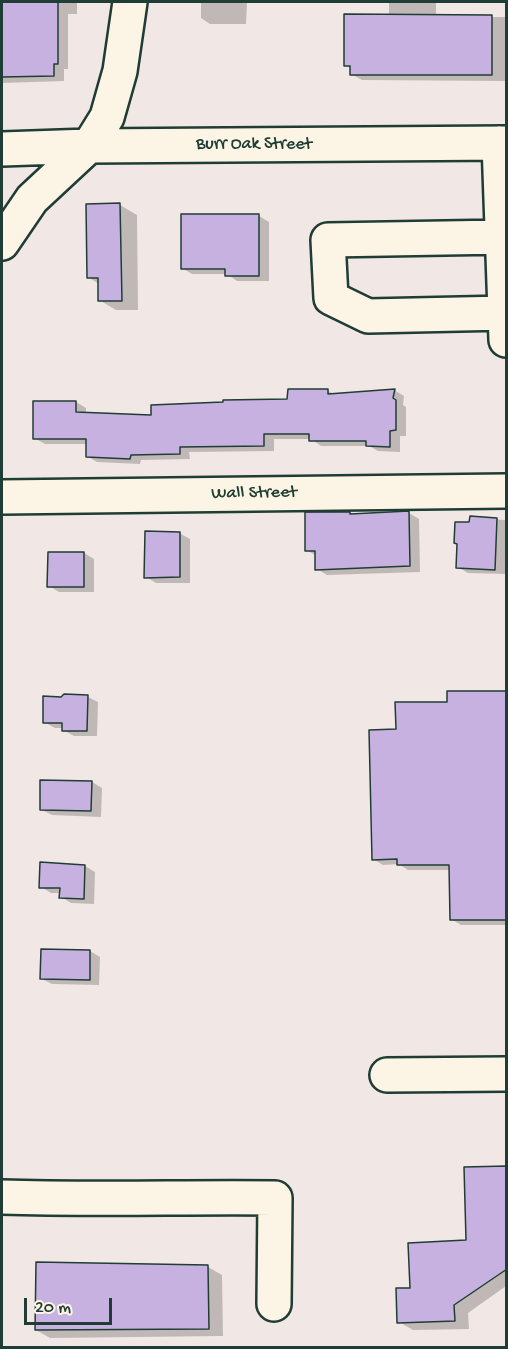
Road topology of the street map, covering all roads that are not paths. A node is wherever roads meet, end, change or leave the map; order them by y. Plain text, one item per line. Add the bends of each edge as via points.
1 (130, 2) edge
2 (503, 143) edge
3 (89, 146) junction
4 (2, 149) edge
5 (503, 237) junction
6 (2, 243) edge
7 (506, 331) edge
8 (507, 355) edge
9 (507, 490) edge
10 (2, 497) edge
11 (507, 1074) edge
12 (387, 1075) dead end
13 (2, 1197) edge
14 (274, 1304) dead end

1 - 3 street via 120,71 107,117
2 - 3 street, Burr Oak Street
2 - 5 street
3 - 4 street, Burr Oak Street
3 - 6 street via 32,199
5 - 7 street
5 - 7 street via 328,240 331,298 368,316
7 - 8 street
9 - 10 street, Wall Street
11 - 12 street
13 - 14 street via 275,1198

